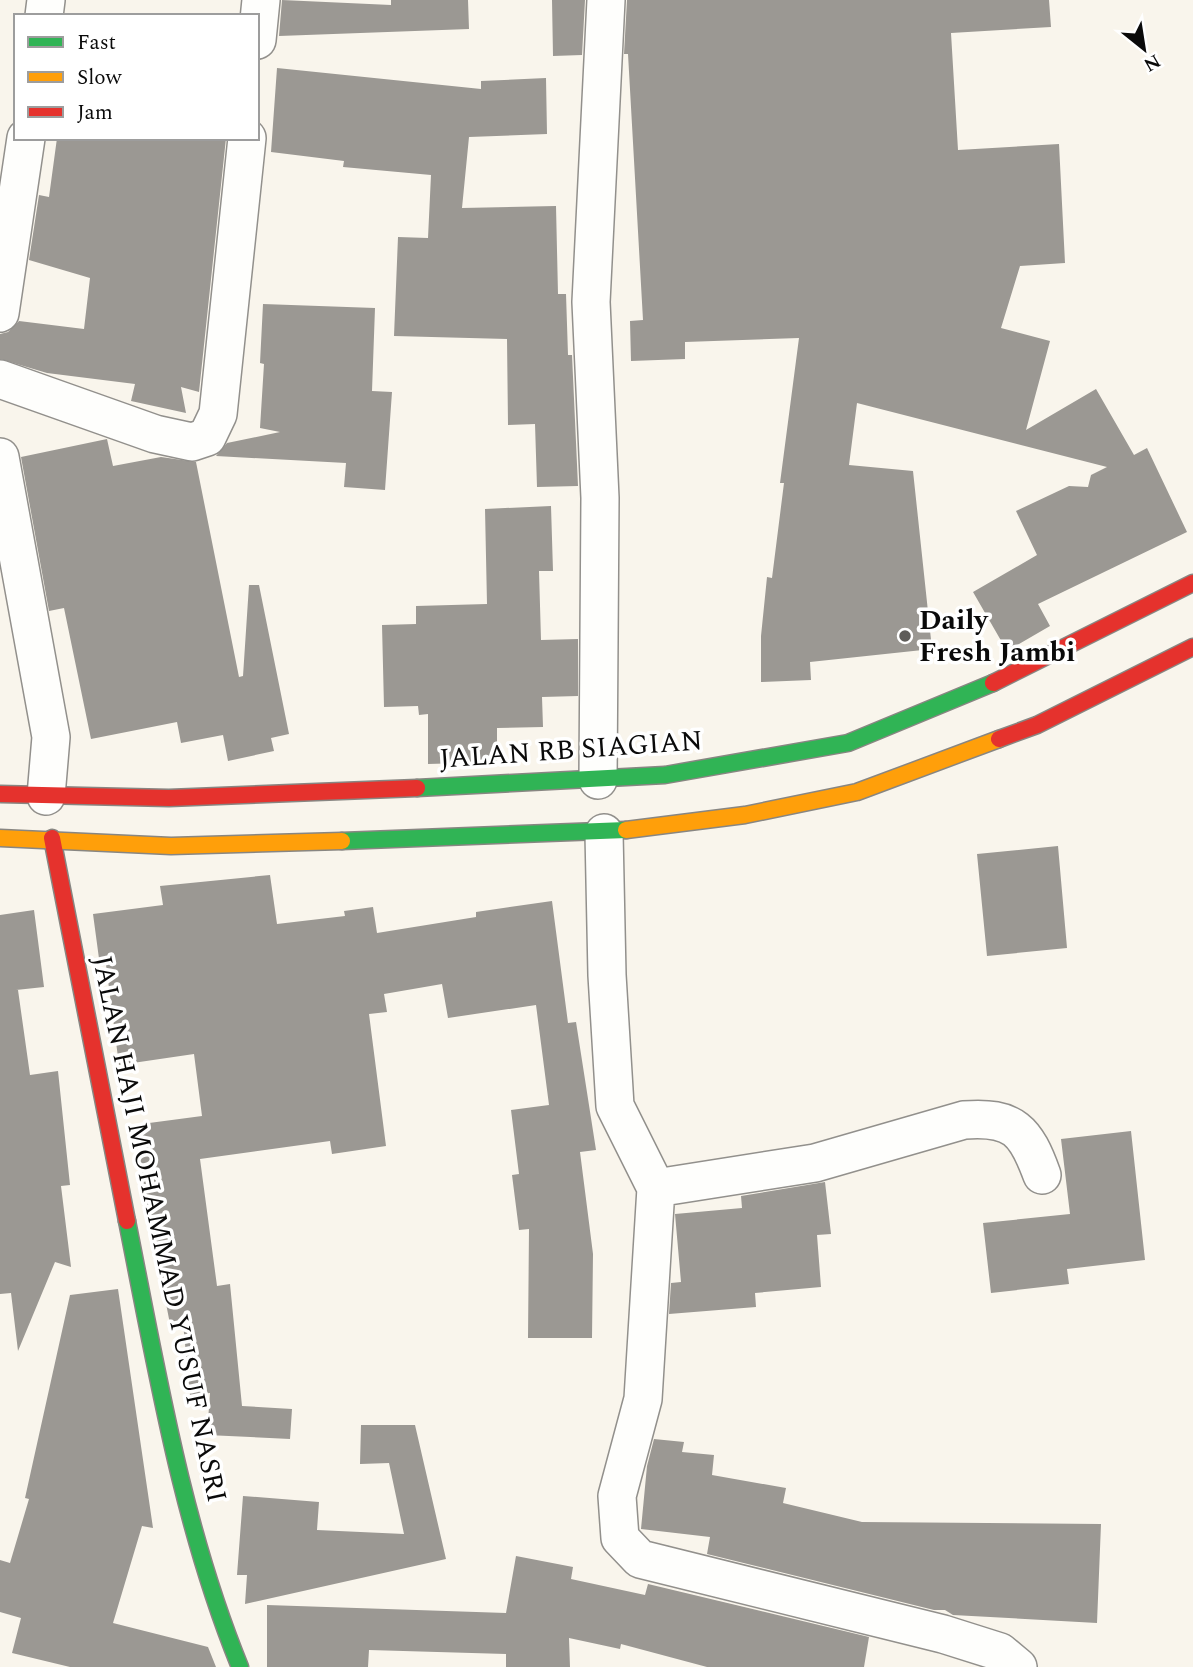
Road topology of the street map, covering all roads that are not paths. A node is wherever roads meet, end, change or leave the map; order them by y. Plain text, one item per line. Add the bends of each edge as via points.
1 (261, 0) edge
2 (606, 0) edge
3 (259, 20) edge
4 (26, 140) edge
5 (247, 140) edge
6 (0, 313) edge
7 (0, 379) edge
8 (0, 457) edge
9 (1193, 583) edge
10 (1193, 647) edge
11 (598, 780) junction
12 (0, 794) edge
13 (46, 796) junction
14 (604, 833) junction
15 (0, 838) edge
16 (52, 838) junction
17 (1042, 1175) dead end
18 (656, 1188) junction
19 (240, 1667) edge
20 (1018, 1667) edge

1 - 3 street
2 - 11 street via 591,302 600,498
4 - 6 street
5 - 7 street via 218,414 207,437 192,442 155,434
8 - 13 street via 51,737
9 - 11 main road, JALAN RB SIAGIAN via 1025,669 848,743 665,775
10 - 14 main road via 1037,725 857,792 745,815
11 - 13 main road, JALAN RB SIAGIAN via 169,798
12 - 13 main road, JALAN RB SIAGIAN
14 - 16 main road via 171,846
14 - 18 street via 615,1106
15 - 16 main road
16 - 19 main road, JALAN HAJI MOHAMMAD YUSUF NASRI via 171,1443 220,1618
17 - 18 street via 1029,1141 1006,1124 982,1119 815,1163
18 - 20 street via 643,1399 617,1496 620,1538 640,1559 943,1634 1000,1652

